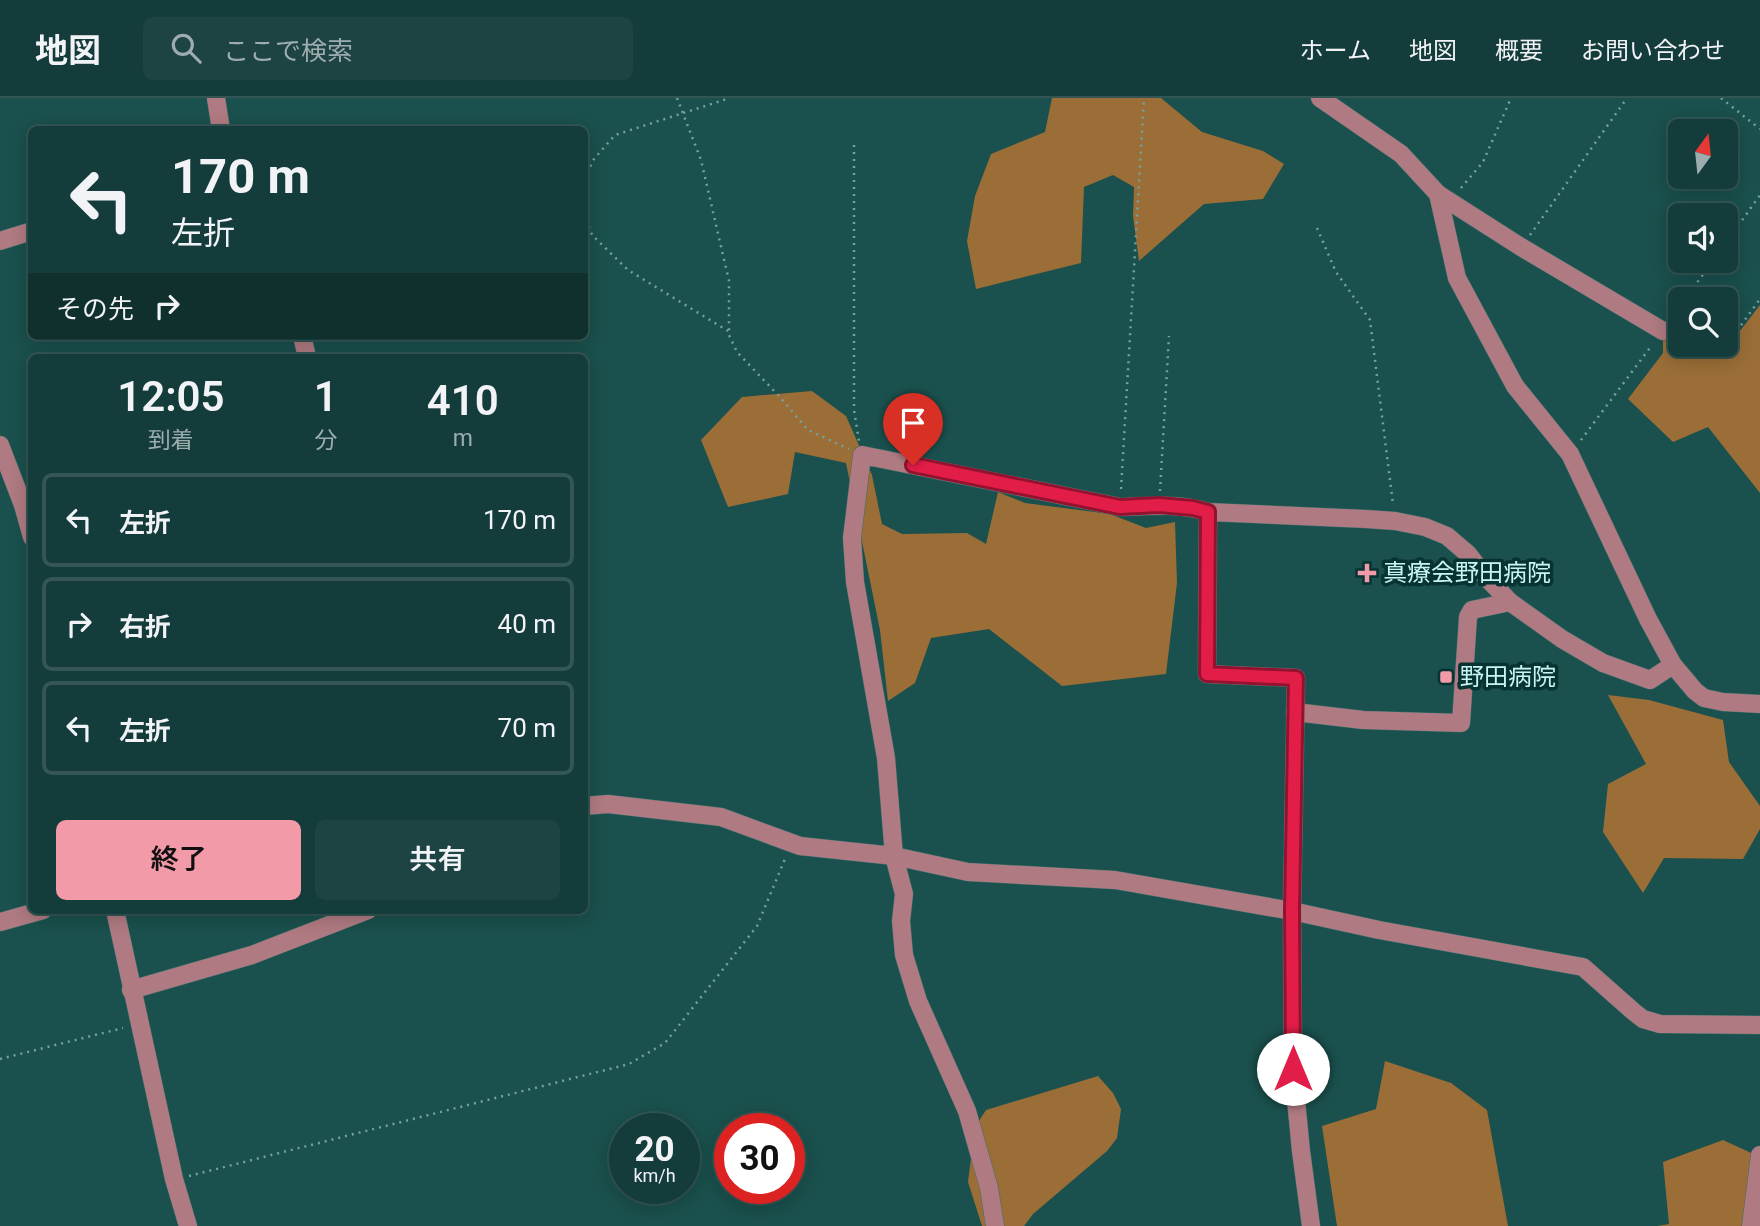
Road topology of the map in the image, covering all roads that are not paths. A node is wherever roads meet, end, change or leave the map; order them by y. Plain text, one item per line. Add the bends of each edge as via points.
1 (216, 98) edge
2 (1320, 98) edge
3 (220, 126) edge
4 (1444, 198) junction
5 (28, 232) edge
6 (0, 241) edge
7 (1663, 331) road end
8 (0, 446) edge
9 (1208, 512) junction
10 (28, 523) edge
11 (1510, 602) junction
12 (1673, 665) junction
13 (1760, 704) edge
14 (1295, 712) junction
15 (588, 806) edge
16 (894, 856) junction
17 (1292, 911) junction
18 (29, 914) edge
19 (116, 914) edge
20 (358, 914) edge
21 (0, 922) edge
22 (131, 990) junction
23 (1760, 1025) edge
24 (1760, 1155) edge
25 (188, 1226) edge
26 (995, 1226) edge
27 (1311, 1226) edge
28 (1751, 1226) edge

1 - 3 street
2 - 4 street via 1401,154
4 - 7 street
4 - 12 street via 1457,278 1514,386 1570,454
5 - 6 street
8 - 10 street
9 - 11 street via 1395,521 1425,527 1447,536 1468,554
9 - 14 street via 1207,674 1296,678
9 - 16 street via 1159,505 1120,507 862,455 852,538 854,571 886,758
11 - 12 street via 1603,663 1650,680
11 - 14 street via 1472,610 1468,617 1461,723
12 - 13 street via 1704,698
14 - 17 street
15 - 16 street via 721,817 800,846
16 - 17 street via 968,872 1115,880
16 - 26 street via 904,894 904,955 918,1001 967,1111
17 - 23 street via 1583,967 1643,1019 1660,1024
17 - 27 street via 1293,1069
18 - 21 street
19 - 22 street
20 - 22 street via 252,955
22 - 25 street
24 - 28 street

